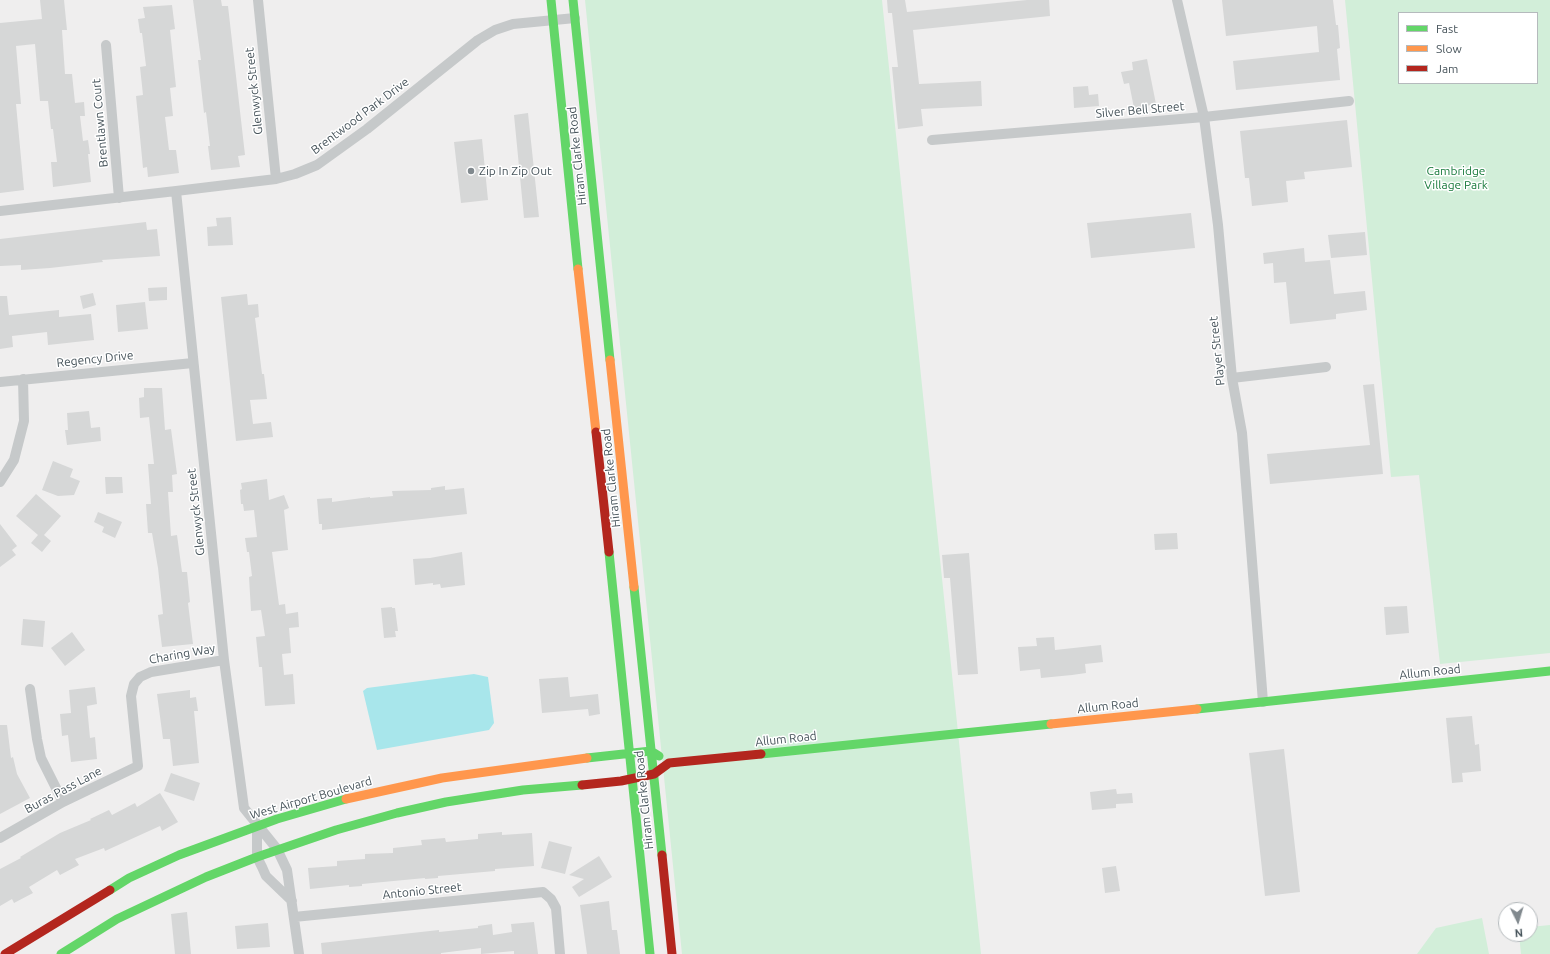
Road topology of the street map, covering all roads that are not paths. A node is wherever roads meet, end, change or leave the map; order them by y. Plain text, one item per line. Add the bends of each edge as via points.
1 (258, 0) edge
2 (552, 0) edge
3 (573, 0) edge
4 (1177, 0) edge
5 (575, 18) junction
6 (554, 21) junction
7 (106, 45) dead end
8 (1349, 102) dead end
9 (1204, 117) junction
10 (932, 140) dead end
11 (276, 179) junction
12 (176, 192) junction
13 (119, 198) junction
14 (0, 211) edge
15 (586, 230) junction
16 (193, 363) junction
17 (1326, 367) dead end
18 (1232, 378) junction
19 (23, 379) junction
20 (0, 382) edge
21 (602, 392) junction
22 (0, 482) edge
23 (619, 551) junction
24 (224, 660) junction
25 (1550, 671) edge
26 (30, 689) dead end
27 (1263, 702) junction
28 (651, 751) junction
29 (630, 754) junction
30 (669, 763) junction
31 (138, 766) joint
32 (654, 774) junction
33 (633, 778) junction
34 (63, 802) junction
35 (257, 826) junction
36 (0, 838) edge
37 (277, 849) junction
38 (257, 857) junction
39 (292, 901) junction
40 (294, 917) junction
41 (5, 954) edge
42 (61, 954) edge
43 (299, 954) edge
44 (560, 954) edge
45 (650, 954) edge
46 (672, 954) edge

1 - 11 street, Glenwyck Street
2 - 6 main road, Hiram Clarke Road
3 - 5 main road, Hiram Clarke Road
4 - 9 street, Player Street
5 - 6 street, Brentwood Park Drive
5 - 15 main road, Hiram Clarke Road
6 - 11 street, Brentwood Park Drive via 513,24 495,30 478,40 367,129 317,165
6 - 15 main road, Hiram Clarke Road
7 - 13 street, Brentlawn Court
8 - 9 street, Silver Bell Street
9 - 10 street, Silver Bell Street
9 - 18 street, Player Street via 1218,225
11 - 12 street, Brentwood Park Drive
12 - 13 street, Brentwood Park Drive
12 - 16 street, Glenwyck Street
13 - 14 street, Brentwood Park Drive
15 - 21 main road, Hiram Clarke Road
15 - 21 main road, Hiram Clarke Road
16 - 19 street, Regency Drive
16 - 24 street, Glenwyck Street
17 - 18 street
18 - 27 street, Player Street via 1242,433
19 - 20 street, Regency Drive
19 - 22 street via 24,421 14,460
21 - 23 main road, Hiram Clarke Road
21 - 23 main road, Hiram Clarke Road
23 - 28 main road, Hiram Clarke Road
23 - 29 main road, Hiram Clarke Road
24 - 31 street, Charing Way via 151,672 136,680 131,696
24 - 35 street, Glenwyck Street via 244,808
25 - 27 main road, Allum Road
26 - 34 street via 41,758
27 - 30 main road, Allum Road
28 - 29 main road, West Airport Boulevard
28 - 30 main road
28 - 32 main road, Hiram Clarke Road
29 - 33 main road, Hiram Clarke Road
29 - 35 main road, West Airport Boulevard via 442,778 330,803
30 - 32 main road
31 - 34 street, Buras Pass Lane
32 - 33 main road
32 - 46 main road, Hiram Clarke Road
33 - 37 main road via 523,790 446,802 397,813
33 - 45 main road, Hiram Clarke Road
34 - 36 street, Buras Pass Lane
35 - 37 street, Glenwyck Street
35 - 38 street
35 - 41 main road, West Airport Boulevard via 179,855 129,878
37 - 38 main road
37 - 39 street, Glenwyck Street via 287,870
38 - 39 street via 266,876
38 - 42 main road via 206,877 117,919
39 - 40 street, Glenwyck Street
40 - 43 street, Glenwyck Street
40 - 44 street, Antonio Street via 543,892 556,908

